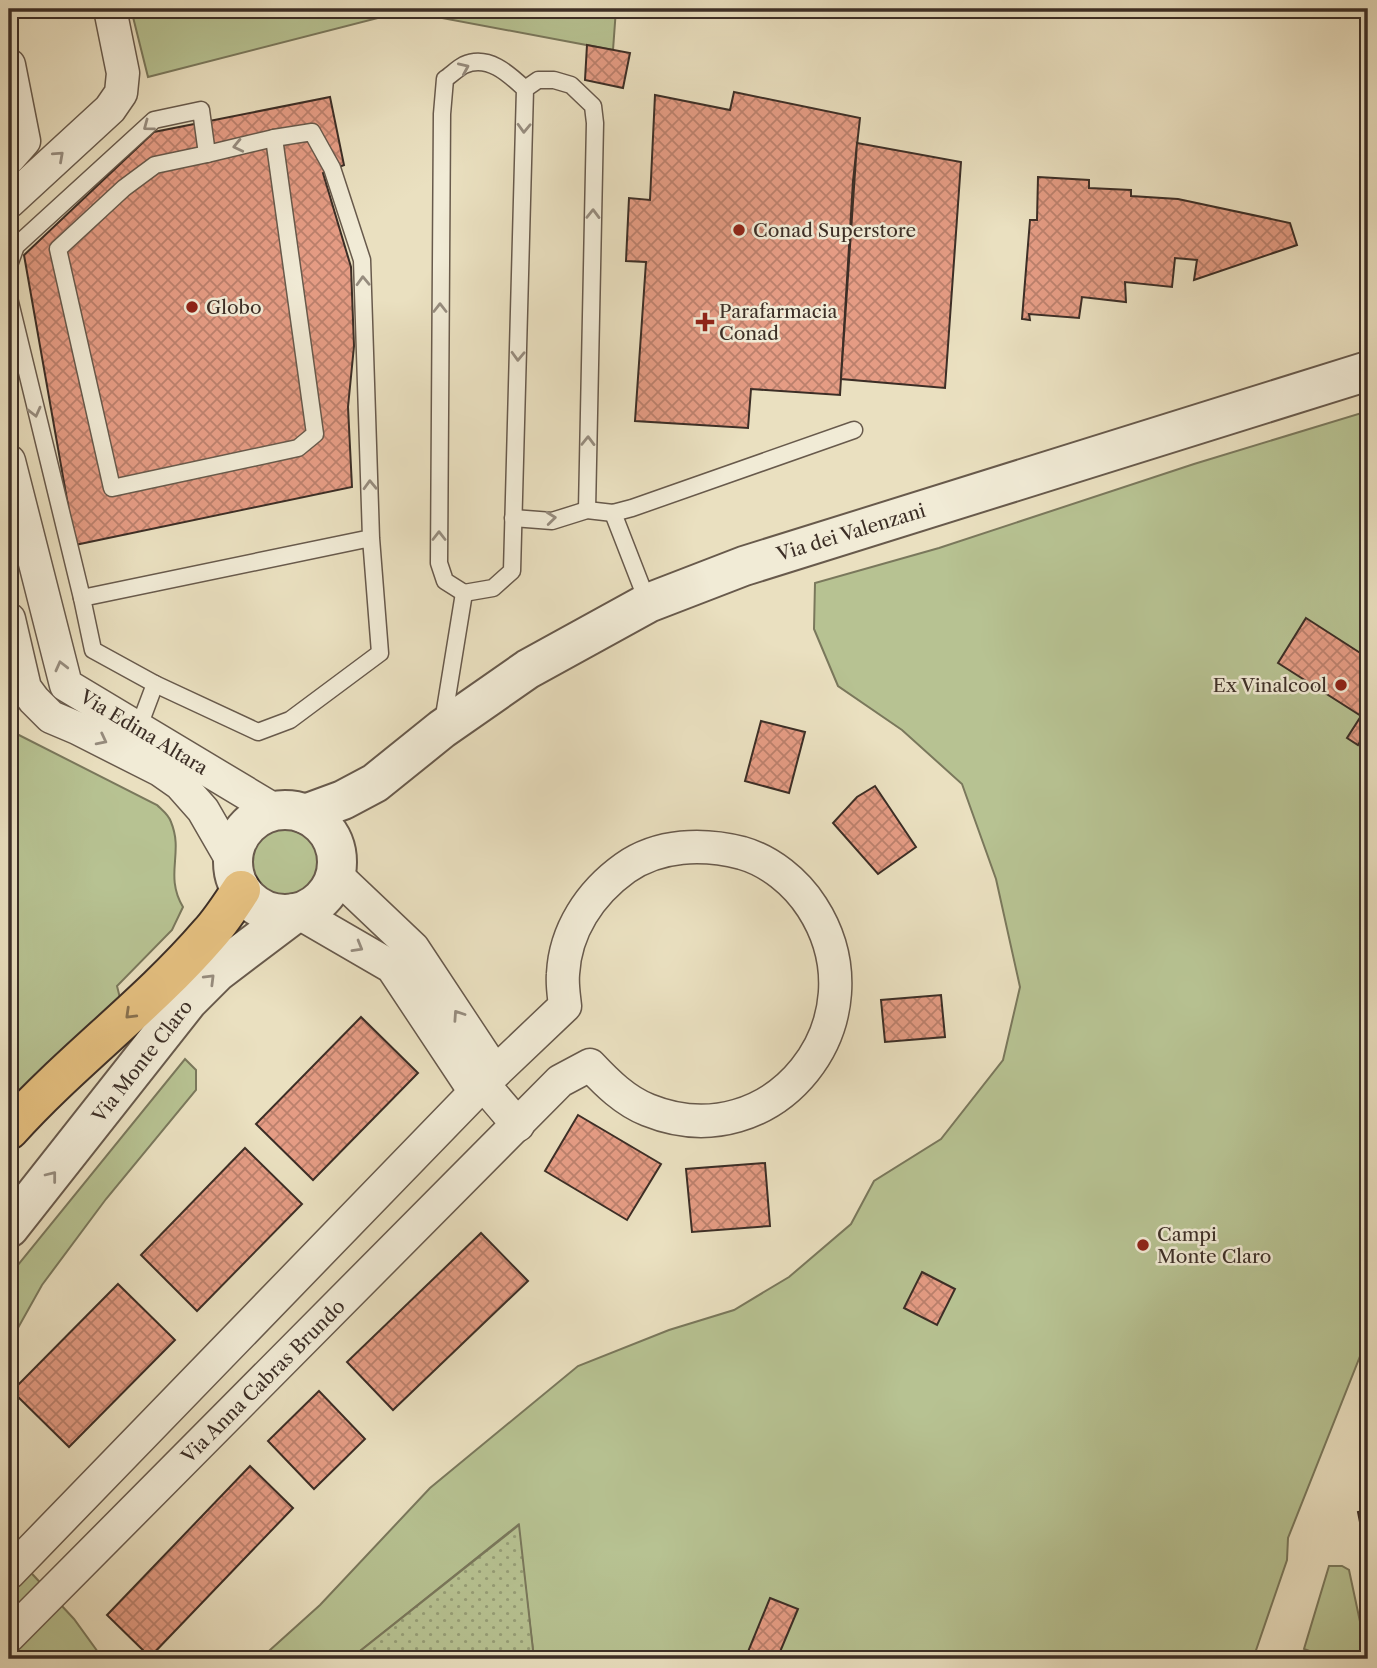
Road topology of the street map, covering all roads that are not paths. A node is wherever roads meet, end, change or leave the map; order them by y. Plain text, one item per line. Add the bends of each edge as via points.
1 (110, 9) edge
2 (9, 65) edge
3 (525, 89) junction
4 (274, 138) junction
5 (207, 154) junction
6 (9, 158) edge
7 (9, 202) edge
8 (9, 265) edge
9 (9, 298) edge
10 (1368, 371) edge
11 (854, 430) dead end
12 (9, 461) edge
13 (587, 510) junction
14 (613, 513) junction
15 (513, 518) junction
16 (372, 538) junction
17 (20, 552) edge
18 (464, 593) junction
19 (82, 598) junction
20 (648, 603) junction
21 (9, 619) edge
22 (155, 684) junction
23 (138, 729) junction
24 (442, 729) junction
25 (375, 783) junction
26 (290, 812) junction
27 (336, 869) junction
28 (237, 876) junction
29 (297, 913) junction
30 (485, 1083) junction
31 (518, 1125) junction
32 (9, 1130) edge
33 (9, 1228) edge
34 (9, 1573) edge
35 (9, 1636) edge

7 -> 1 street via 110,109 121,93 123,73
2 - 6 street via 24,141
13 -> 3 lane via 593,106 571,85 554,80 538,80
3 -> 15 lane
18 -> 3 lane via 445,581 439,563 445,79 465,64 488,62
4 -> 5 lane
4 - 5 lane via 315,434 298,448 112,488 58,249 155,165
16 -> 4 lane via 362,260 332,168 312,132
5 -> 8 lane via 201,110 154,120 16,246
9 -> 19 lane
10 - 20 street, Via dei Valenzani via 744,566
11 - 14 lane
12 - 17 street, Via Edina Altara
13 - 14 lane
15 -> 13 lane via 552,521
14 - 20 lane
15 - 18 lane via 512,571 493,588
16 - 19 lane
16 - 22 lane via 380,653 290,720 258,732
23 -> 17 street, Via Edina Altara via 66,685
18 - 24 lane
19 - 22 lane via 93,650
20 - 24 street, Via dei Valenzani via 528,669
21 -> 28 street, Via Edina Altara via 25,688 34,699 51,717 180,783 204,810
22 - 23 lane
23 - 26 street, Via Edina Altara
24 - 25 street, Via dei Valenzani
25 - 26 street, Via dei Valenzani via 343,800
25 - 27 street, Via dei Valenzani
26 - 27 street via 328,833
26 - 28 street, Via dei Valenzani via 262,815 250,823 234,848
27 - 29 street, Via dei Valenzani via 326,894
30 -> 27 street via 413,948
28 - 29 street via 251,902 263,910
28 -> 32 highway via 202,942
29 -> 30 street via 392,967
33 -> 29 street, Via Monte Claro via 188,1001 217,972
30 - 31 street
30 - 31 street, Via Anna Cabras Brundo via 565,1006 563,974 569,942 582,912 626,867 687,846 720,847 779,871 803,893 823,924 834,959 836,995 828,1031 811,1064 786,1090 754,1109 720,1119 683,1120 647,1110 616,1091 590,1065 560,1081
30 - 34 street
31 - 35 street, Via Anna Cabras Brundo

